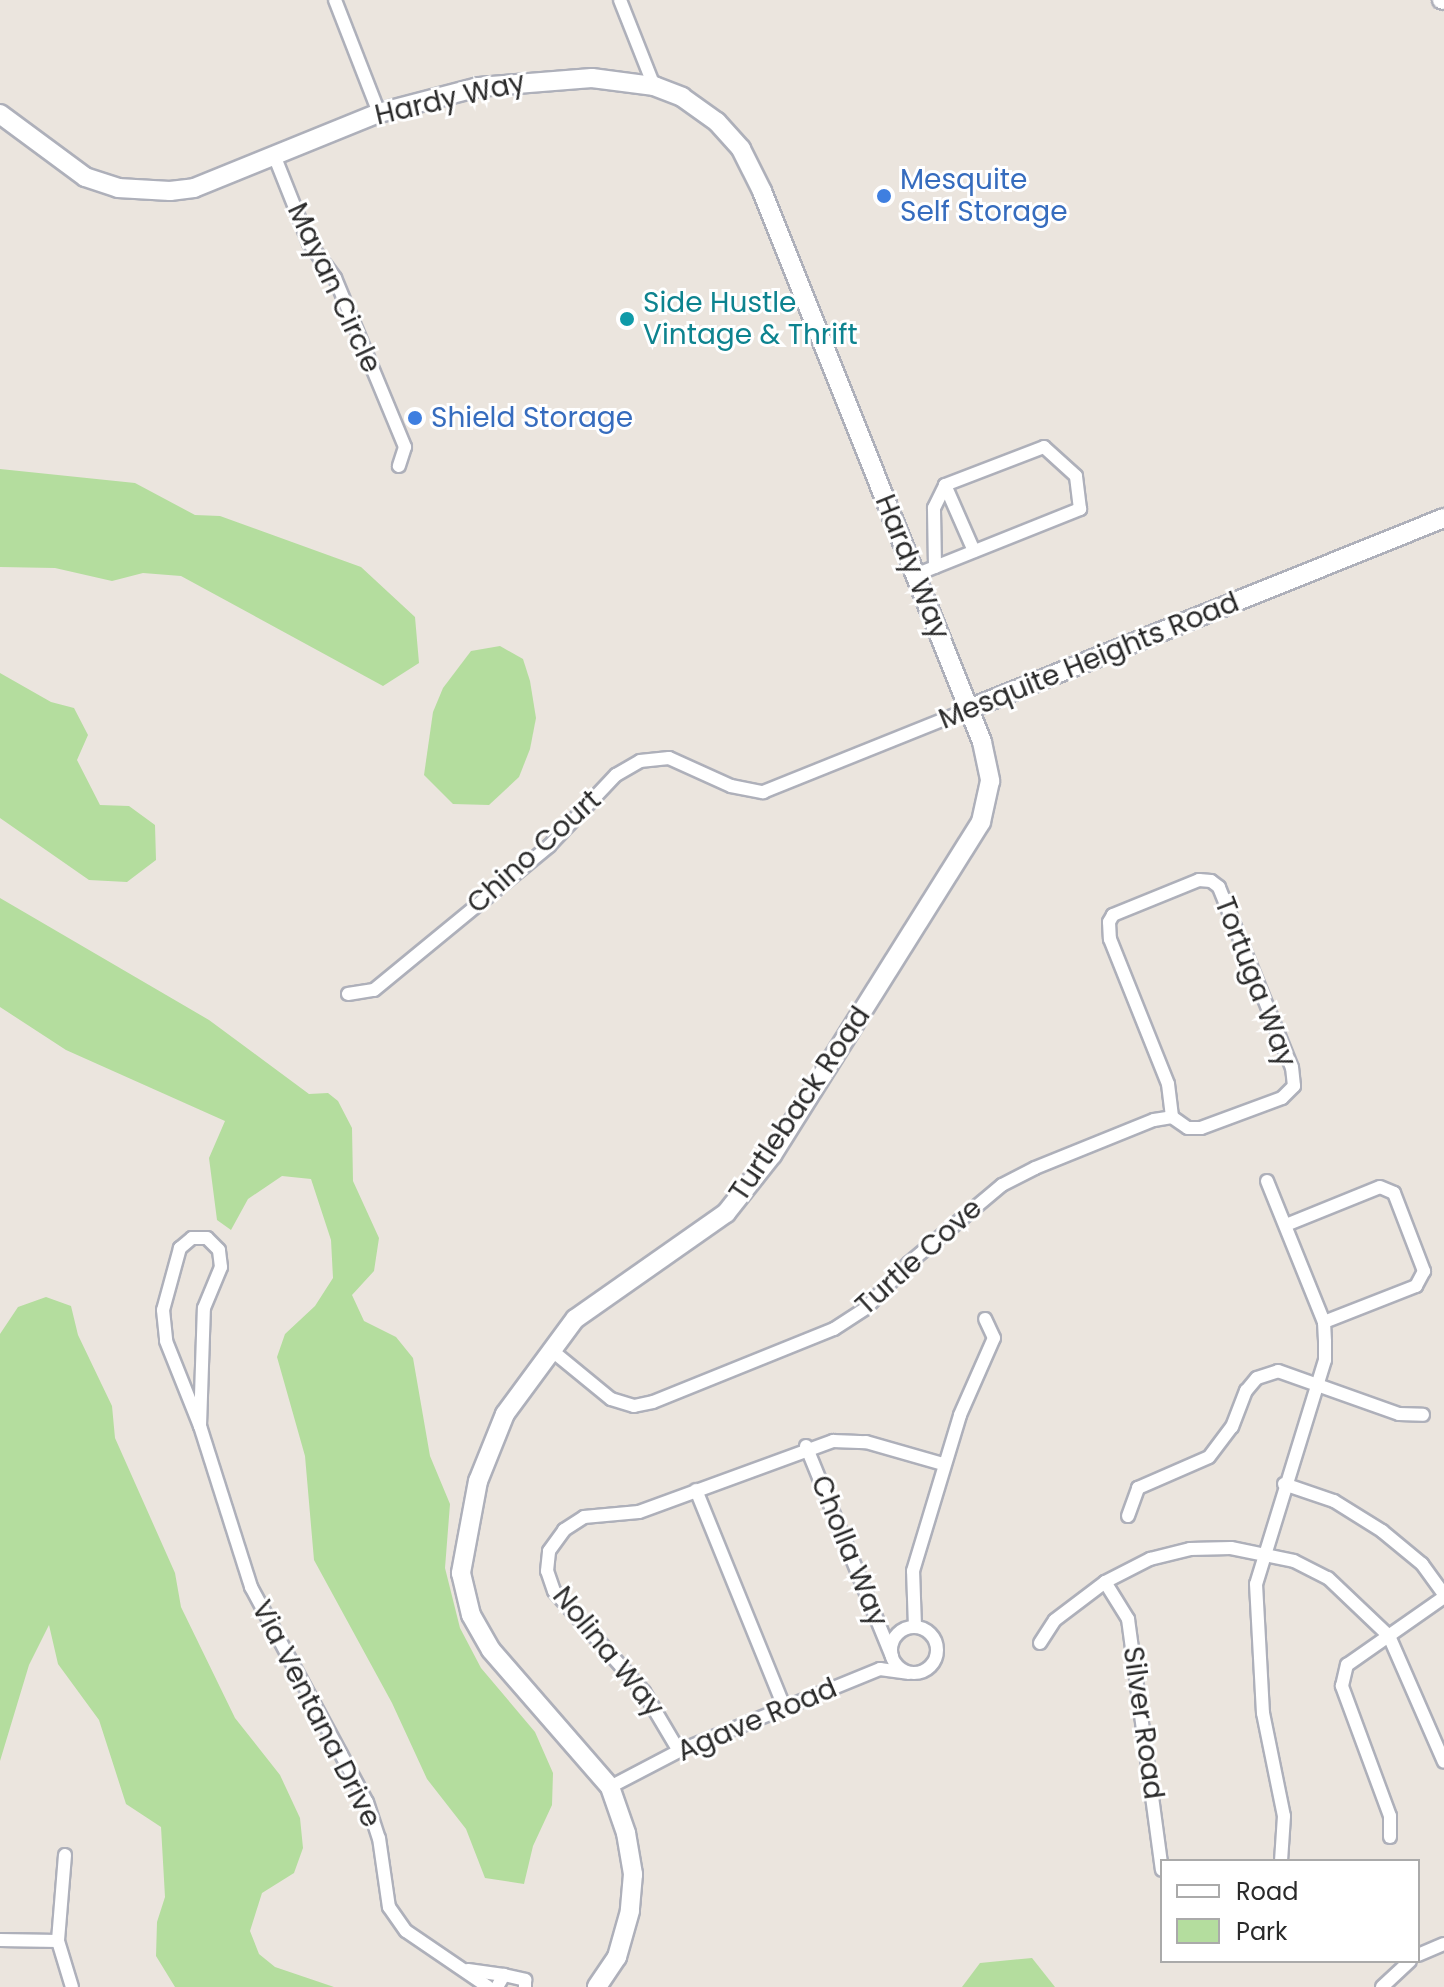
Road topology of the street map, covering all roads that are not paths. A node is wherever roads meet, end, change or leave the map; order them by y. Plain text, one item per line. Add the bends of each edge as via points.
1 (335, 0) edge
2 (620, 0) edge
3 (654, 86) junction
4 (379, 113) junction
5 (0, 114) edge
6 (274, 155) junction
7 (399, 466) dead end
8 (945, 485) junction
9 (1444, 518) edge
10 (974, 551) junction
11 (935, 567) junction
12 (915, 575) junction
13 (969, 709) junction
14 (731, 786) joint
15 (348, 994) dead end
16 (1172, 1117) junction
17 (1267, 1181) dead end
18 (1286, 1225) junction
19 (985, 1319) dead end
20 (1324, 1322) junction
21 (550, 1349) junction
22 (1316, 1385) junction
23 (1423, 1415) dead end
24 (200, 1426) junction
25 (806, 1446) junction
26 (943, 1464) junction
27 (1284, 1484) junction
28 (696, 1490) junction
29 (1128, 1516) dead end
30 (1263, 1553) junction
31 (1105, 1582) junction
32 (1444, 1596) edge
33 (915, 1627) junction
34 (1389, 1636) junction
35 (1040, 1643) dead end
36 (892, 1657) junction
37 (908, 1673) junction
38 (784, 1707) junction
39 (679, 1751) junction
40 (1444, 1762) edge
41 (610, 1787) junction
42 (1390, 1837) dead end
43 (65, 1855) dead end
44 (1161, 1859) edge
45 (1281, 1859) edge
46 (0, 1940) edge
47 (58, 1941) junction
48 (1444, 1944) edge
49 (1420, 1954) edge
50 (1408, 1963) edge
51 (467, 1970) junction
52 (504, 1975) junction
53 (72, 1987) edge
54 (488, 1987) edge
55 (497, 1987) edge
56 (525, 1987) edge
57 (597, 1987) edge
58 (1382, 1987) edge

1 - 4 street
2 - 3 street
3 - 4 main road, Hardy Way via 541,78 479,87
3 - 12 main road, Hardy Way via 682,97 717,122 741,149
4 - 6 main road, Hardy Way
5 - 6 main road, Hardy Way via 85,177 118,188 194,188
6 - 7 street, Mayan Circle via 309,243 335,278 405,447
8 - 10 street
8 - 10 street via 1044,447 1076,476 1080,509
8 - 11 street via 934,508
9 - 13 main road, Mesquite Heights Road
10 - 11 street
11 - 12 street
12 - 13 main road, Hardy Way
13 - 14 street, Mesquite Heights Road via 763,792
13 - 21 main road, Turtleback Road via 990,781 981,822 772,1155 726,1213 588,1309
14 - 15 street, Chino Court via 669,758 640,761 616,775 549,846 374,990
16 - 16 street, Tortuga Way via 1168,1084 1110,939 1109,922 1113,915 1199,880 1211,881 1219,887 1292,1068 1294,1086 1282,1098 1201,1128 1188,1128
16 - 21 street, Turtle Cove via 1002,1185 909,1263 866,1308 834,1329 653,1402 634,1406 611,1399
17 - 18 street
18 - 20 street
18 - 20 street via 1380,1187 1394,1193 1424,1271 1416,1286
19 - 26 street via 994,1338
20 - 22 street via 1325,1360
21 - 41 main road, Turtleback Road via 505,1414 464,1536 461,1573 471,1615 491,1650
22 - 23 street via 1399,1414
22 - 27 street
22 - 29 street via 1278,1371 1257,1378 1222,1443 1195,1466 1138,1488
24 - 24 street, Via Ventana Drive via 204,1308 221,1267 219,1250 207,1238 192,1238 180,1248 163,1310 166,1341
24 - 51 street, Via Ventana Drive via 251,1587 367,1802 379,1838 389,1907 406,1931
25 - 26 street via 866,1442
25 - 28 street
25 - 36 street, Cholla Way
26 - 33 street via 913,1571
27 - 30 street
27 - 32 street via 1334,1501 1382,1531 1422,1564
28 - 38 street
28 - 39 street, Nolina Way via 639,1512 584,1517 564,1530 549,1551 547,1571 554,1591 644,1692
30 - 31 street via 1190,1549 1150,1559
30 - 34 street via 1328,1578
30 - 45 street via 1256,1584 1260,1677 1284,1816
31 - 35 street via 1055,1620
31 - 44 street, Silver Road via 1128,1619
32 - 34 street
33 - 36 street via 896,1636
33 - 37 street via 935,1639 937,1658 924,1672
34 - 40 street
34 - 42 street via 1347,1665 1342,1686 1390,1816
36 - 37 street
37 - 38 street, Agave Road via 880,1669
38 - 39 street, Agave Road
39 - 41 street, Agave Road
41 - 57 main road, Turtleback Road via 633,1874 617,1957
43 - 47 street
46 - 47 street
47 - 53 street
48 - 49 street
50 - 58 street
51 - 52 street, Via Ventana Drive
51 - 54 street, Via Ventana Drive
52 - 55 street
52 - 56 street via 525,1980

